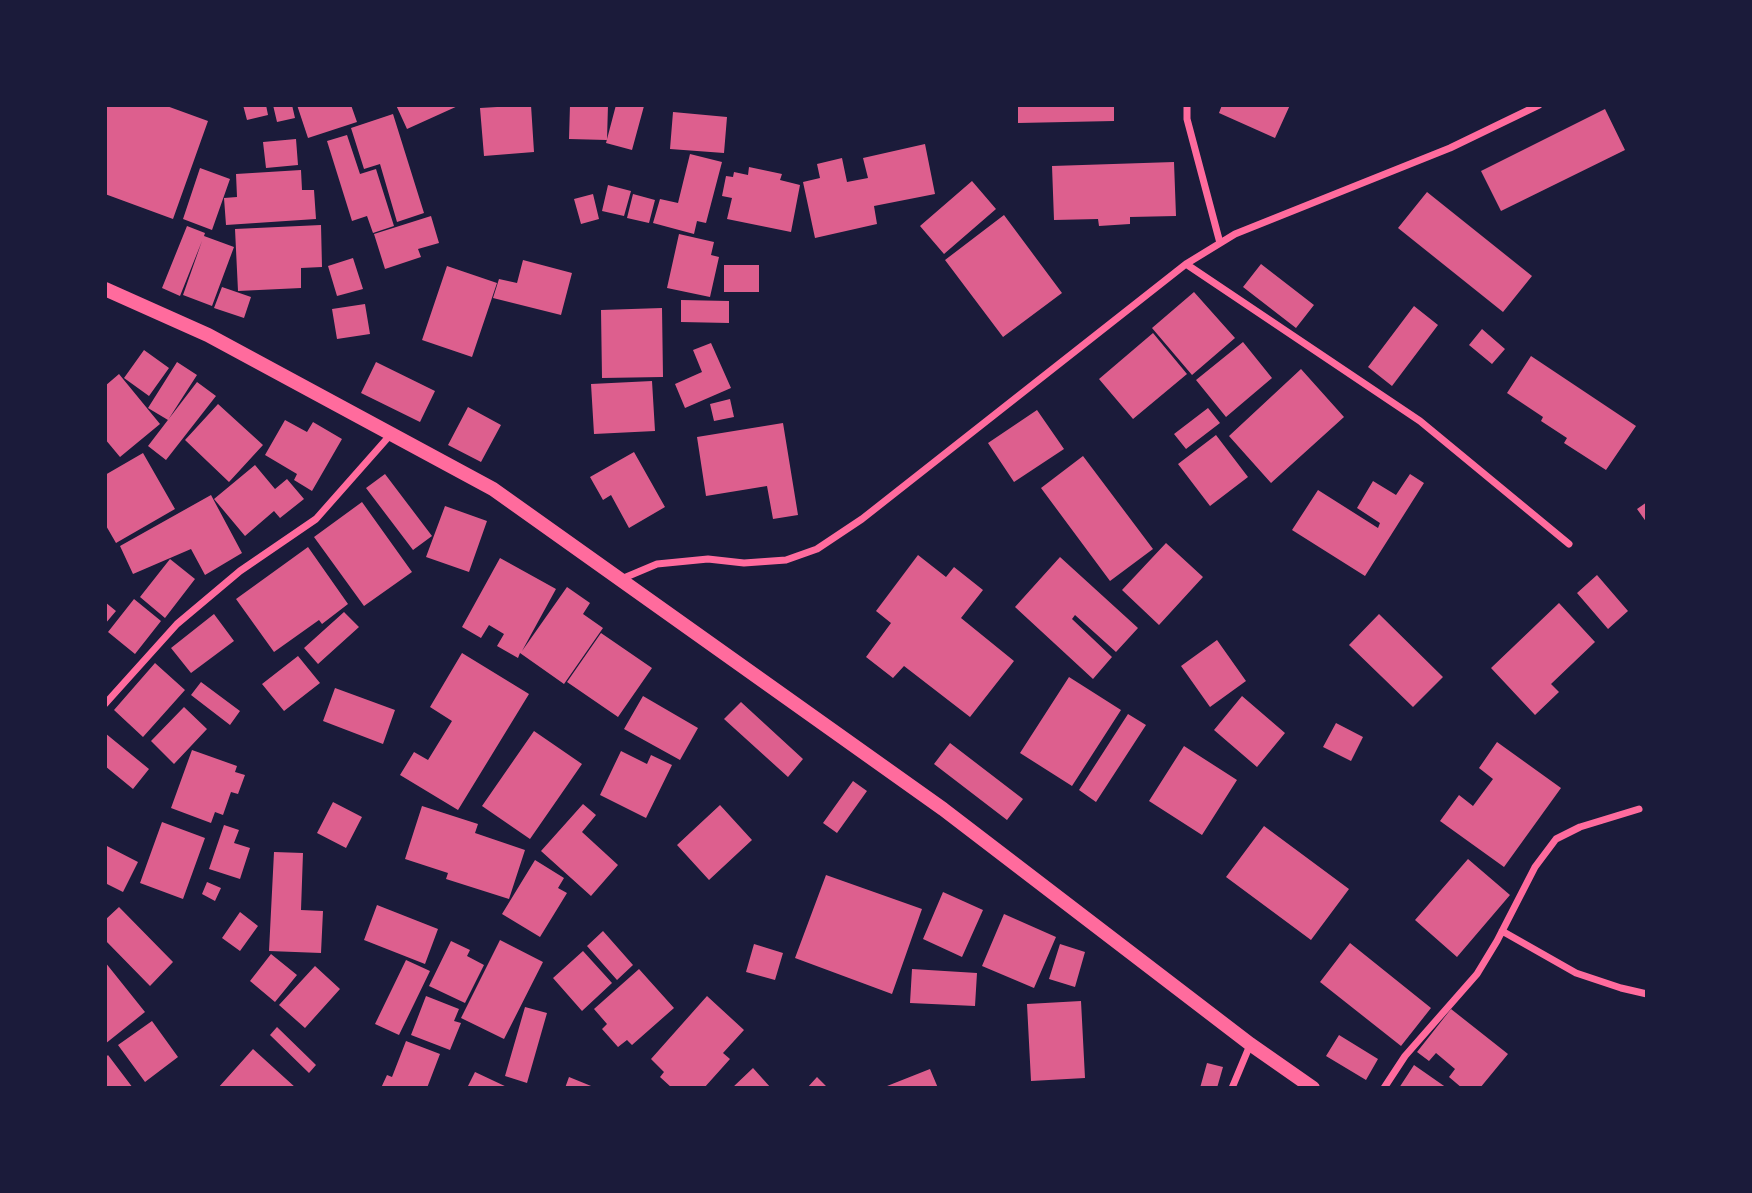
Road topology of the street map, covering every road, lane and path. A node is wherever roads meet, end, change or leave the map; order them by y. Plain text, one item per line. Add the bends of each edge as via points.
1 (1187, 105) edge
2 (1539, 105) edge
3 (1220, 243) junction
4 (1186, 264) junction
5 (105, 289) edge
6 (392, 433) junction
7 (1569, 544) dead end
8 (619, 580) junction
9 (105, 704) edge
10 (1639, 809) dead end
11 (1502, 931) junction
12 (1647, 994) edge
13 (1250, 1044) junction
14 (1231, 1088) edge
15 (1313, 1088) edge
16 (1384, 1088) edge

1 - 3 street
2 - 3 street via 1450,148
3 - 4 street
4 - 7 street via 1420,421
4 - 8 street via 862,519 817,548 786,560 657,564
5 - 6 main road via 208,335
6 - 8 main road via 493,489
6 - 9 street via 316,519 240,571 177,624
8 - 13 main road via 943,808
10 - 11 street via 1556,839 1535,867
11 - 12 street via 1576,973
11 - 16 street via 1477,974 1405,1056
13 - 14 street
13 - 15 main road

